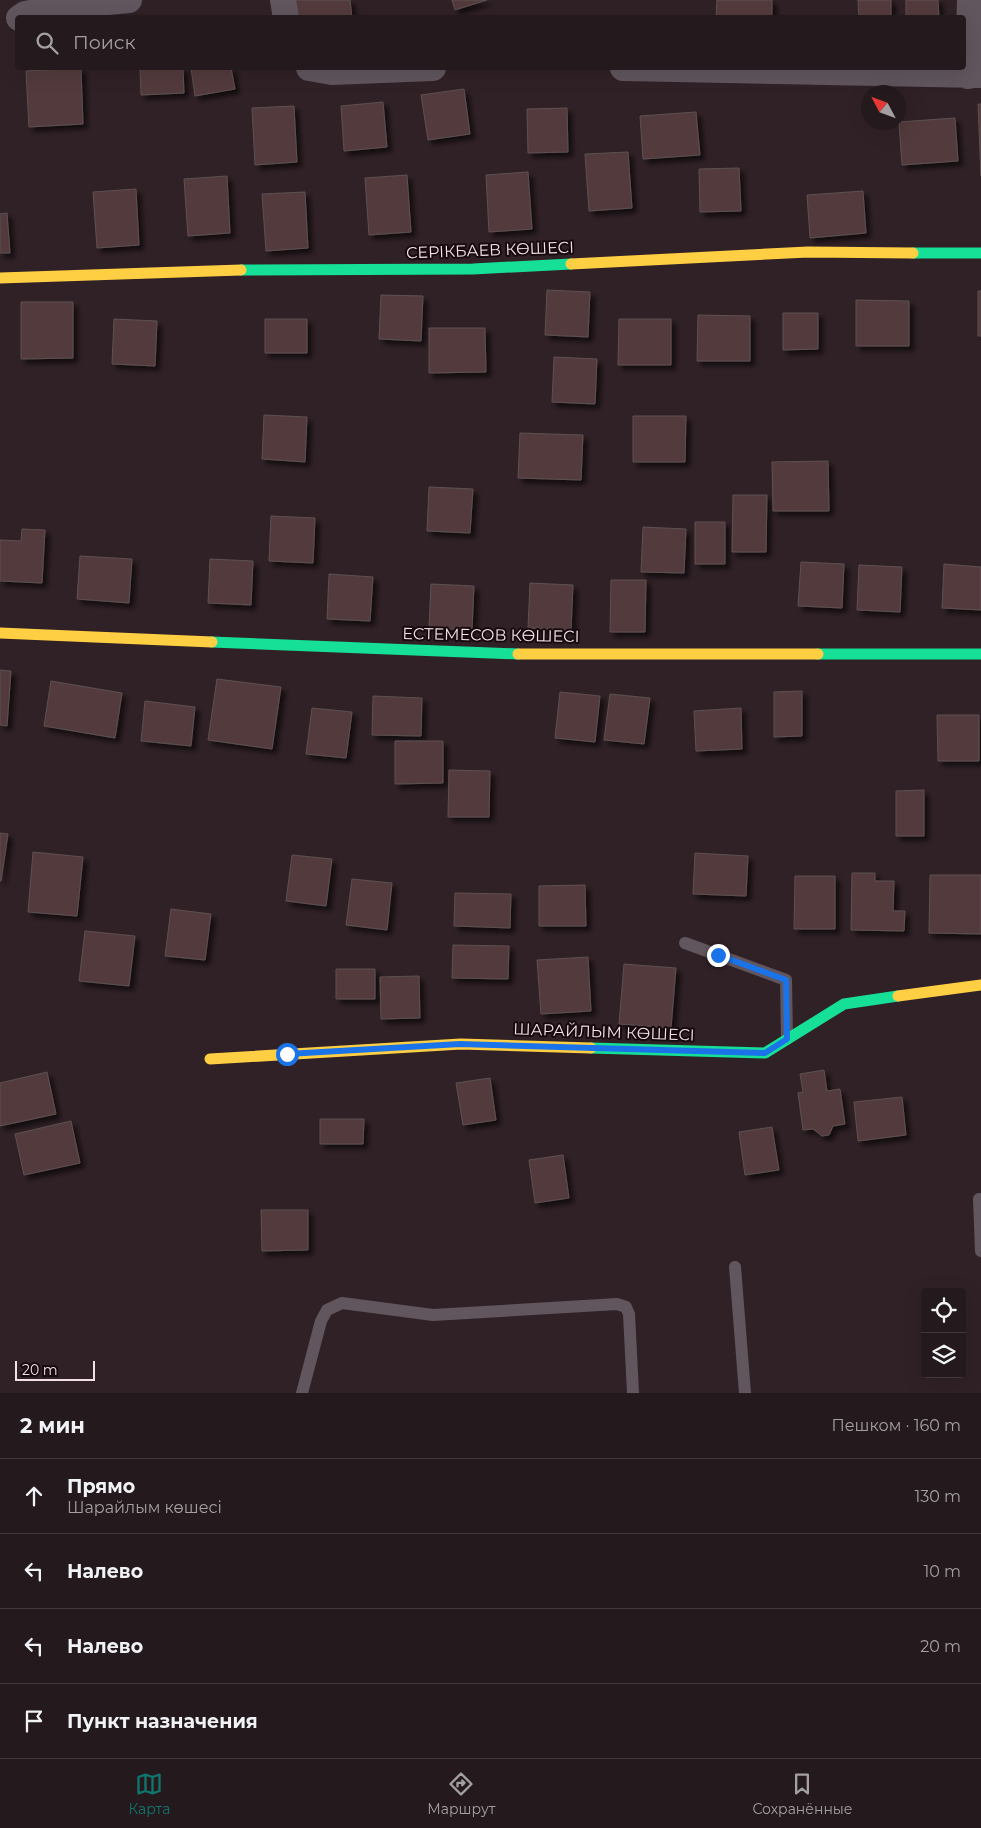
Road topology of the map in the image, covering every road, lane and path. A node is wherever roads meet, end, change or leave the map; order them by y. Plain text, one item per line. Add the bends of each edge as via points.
1 (128, 0) edge
2 (283, 0) edge
3 (970, 0) edge
4 (23, 15) edge
5 (286, 15) edge
6 (15, 20) edge
7 (0, 28) edge
8 (320, 70) edge
9 (382, 70) edge
10 (711, 70) edge
11 (974, 76) edge
12 (981, 253) edge
13 (0, 278) edge
14 (0, 632) edge
15 (981, 654) edge
16 (685, 943) dead end
17 (981, 985) edge
18 (787, 1039) junction
19 (210, 1059) dead end
20 (979, 1199) dead end
21 (981, 1251) edge
22 (735, 1267) dead end
23 (302, 1393) edge
24 (633, 1393) edge
25 (745, 1393) edge

1 - 4 street via 66,6
2 - 5 street
3 - 11 street
6 - 7 street
8 - 9 street
10 - 11 street
12 - 13 street, СЕРІКБАЕВ КӨШЕСІ via 808,252 473,269 286,269
14 - 15 street, ЕСТЕМЕСОВ КӨШЕСІ via 510,654
16 - 18 lane via 786,980
17 - 18 street, ШАРАЙЛЫМ КӨШЕСІ via 844,1004
18 - 19 street, ШАРАЙЛЫМ КӨШЕСІ via 765,1053 460,1044
20 - 21 lane
22 - 25 lane
23 - 24 lane via 321,1322 327,1310 342,1303 433,1315 617,1304 626,1307 629,1314

